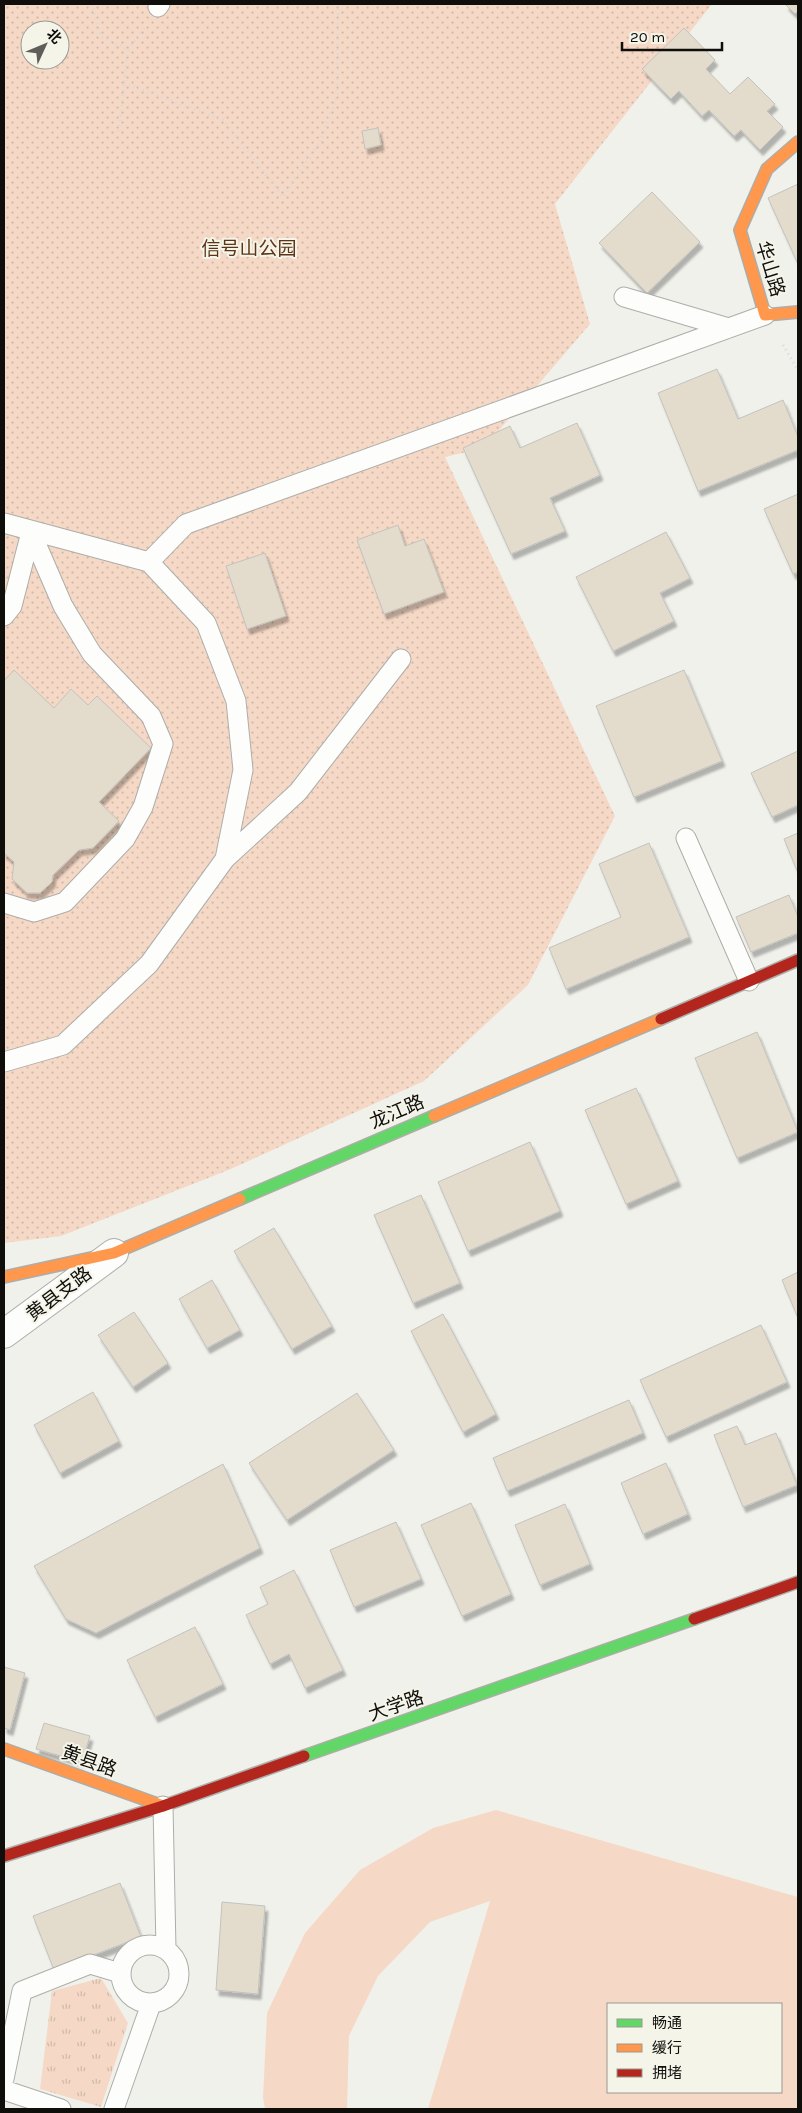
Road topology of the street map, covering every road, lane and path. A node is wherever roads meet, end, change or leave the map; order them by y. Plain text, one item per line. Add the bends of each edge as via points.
1 (92, 4) edge
2 (338, 4) edge
3 (159, 6) edge
4 (128, 50) junction
5 (124, 83) junction
6 (119, 131) dead end
7 (798, 142) edge
8 (624, 297) dead end
9 (798, 312) edge
10 (765, 315) junction
11 (729, 328) junction
12 (4, 523) edge
13 (31, 532) junction
14 (149, 562) junction
15 (4, 616) edge
16 (401, 659) dead end
17 (686, 838) dead end
18 (225, 859) junction
19 (4, 904) edge
20 (798, 960) edge
21 (749, 981) junction
22 (4, 1062) edge
23 (114, 1253) junction
24 (4, 1278) edge
25 (4, 1334) edge
26 (798, 1582) edge
27 (4, 1749) edge
28 (163, 1806) junction
29 (4, 1856) edge
30 (166, 1949) junction
31 (120, 1972) junction
32 (152, 2004) junction
33 (4, 2079) edge
34 (4, 2090) edge
35 (61, 2109) edge
36 (114, 2109) edge

1 - 4 path via 100,37
2 - 5 path via 337,96 320,142 283,197 223,120
3 - 4 path
4 - 5 path
5 - 6 path
7 - 10 street, 华山路 via 766,170 740,230
8 - 11 lane
9 - 10 street, 华山路
10 - 11 lane
11 - 14 lane via 186,524
12 - 13 lane
13 - 14 lane
13 - 15 lane via 12,606
13 - 19 lane via 63,606 92,654 151,716 163,744 143,807 125,840 65,902 34,912
14 - 18 lane via 206,623 236,701 243,770
16 - 18 lane via 298,792
17 - 21 lane
18 - 22 lane via 149,964 63,1045
20 - 21 street, 龙江路
21 - 23 street, 龙江路
23 - 24 street, 龙江路
23 - 25 street, 黄县支路
26 - 28 street, 大学路
27 - 28 street, 黄县路
28 - 29 street, 大学路
28 - 30 lane
30 - 31 lane via 156,1945 136,1948 128,1954
30 - 32 lane via 178,1963 179,1981 169,1997
31 - 32 lane via 122,1983 134,1999
31 - 33 lane via 90,1964 22,1992
32 - 36 lane
34 - 35 lane

